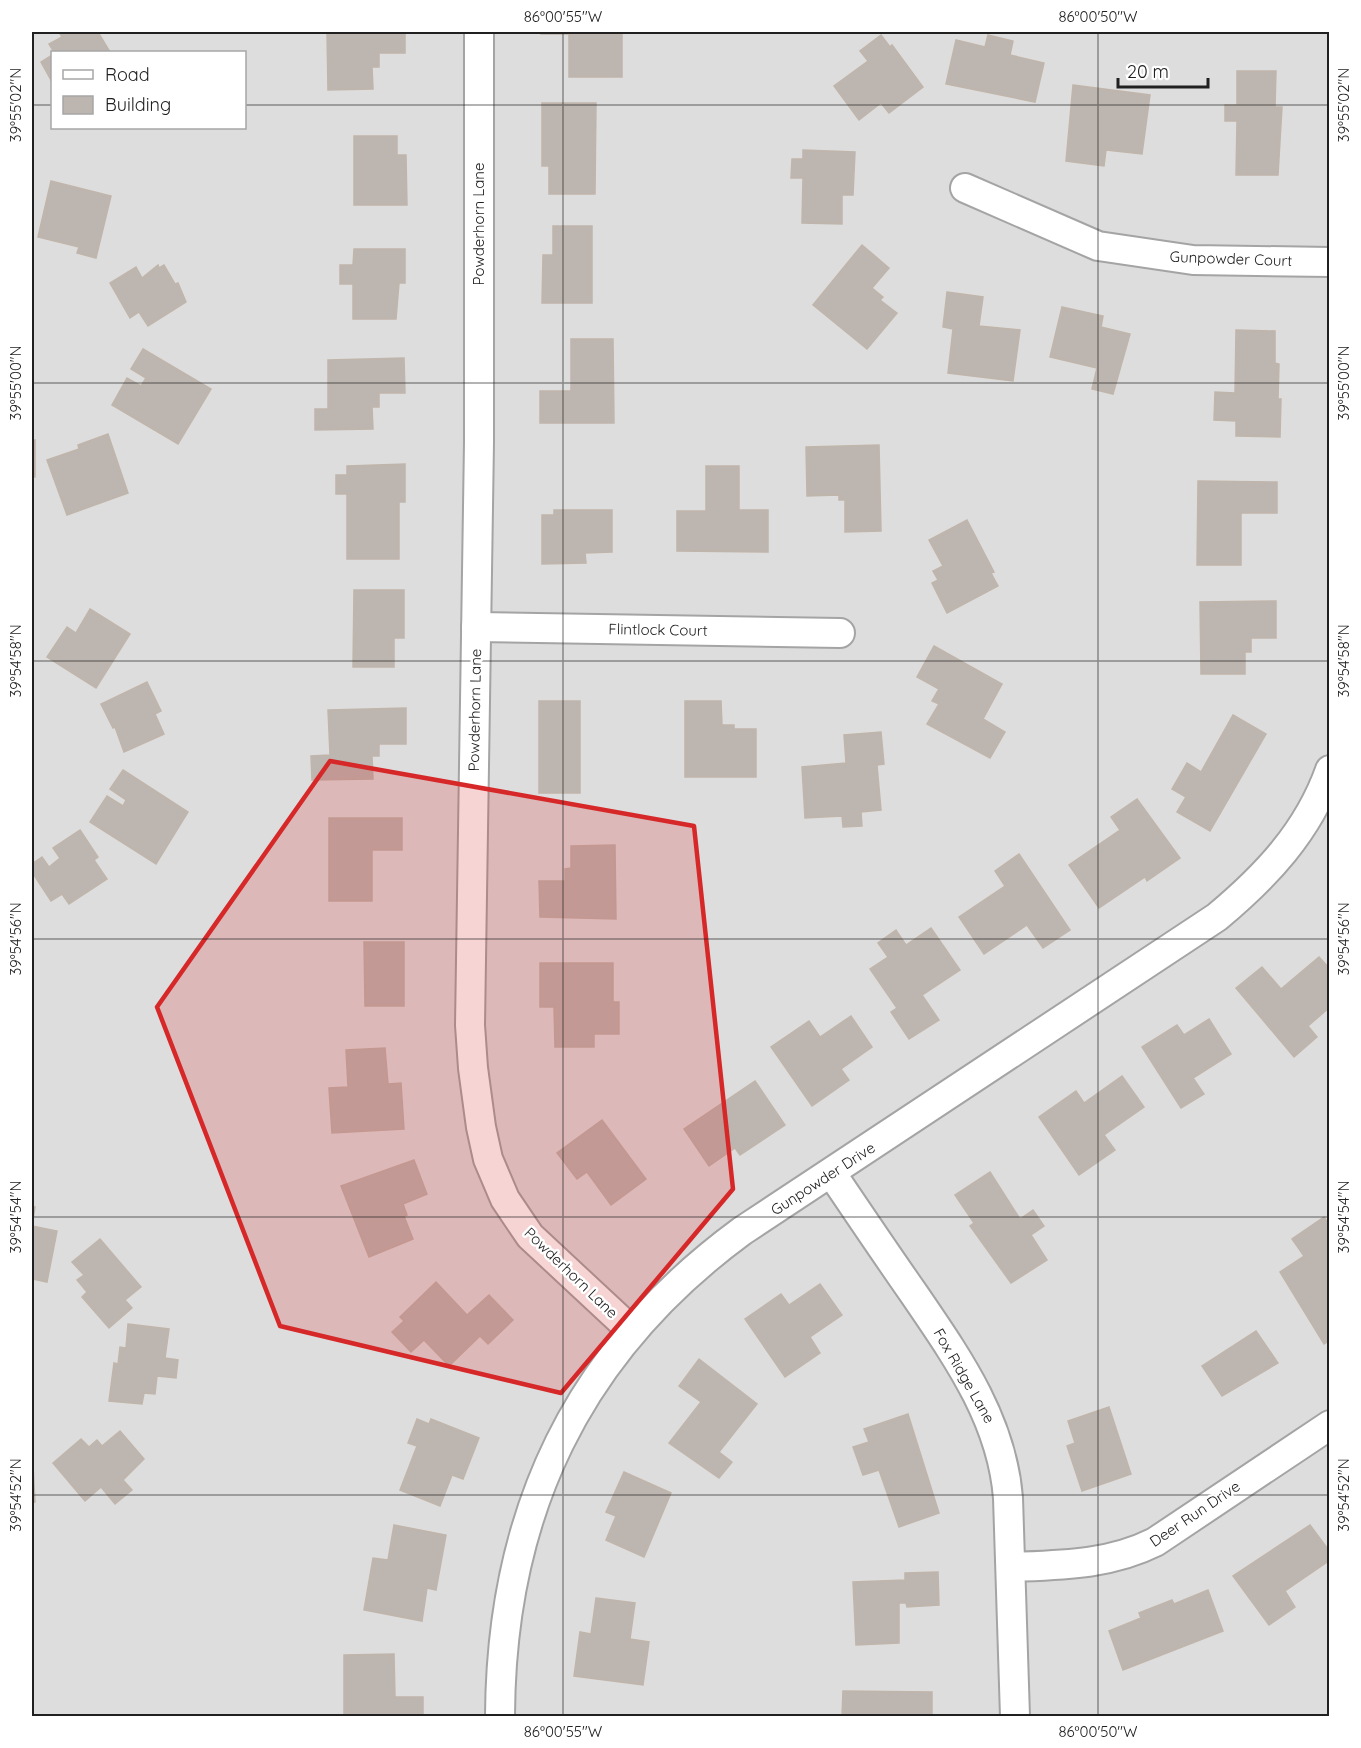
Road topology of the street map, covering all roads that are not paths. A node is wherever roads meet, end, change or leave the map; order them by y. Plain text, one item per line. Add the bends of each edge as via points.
1 (479, 32) edge
2 (965, 188) dead end
3 (1329, 262) edge
4 (476, 627) junction
5 (840, 633) dead end
6 (1329, 770) edge
7 (832, 1174) junction
8 (632, 1331) junction
9 (1329, 1425) edge
10 (1011, 1568) junction
11 (500, 1716) edge
12 (1015, 1716) edge

1 - 4 street, Powderhorn Lane
2 - 3 street, Gunpowder Court via 1098,246 1193,260
4 - 5 street, Flintlock Court
4 - 8 street, Powderhorn Lane via 470,1025 472,1068 486,1148 505,1199 530,1236
6 - 7 street, Gunpowder Drive via 1313,809 1287,850 1259,881 1217,917
7 - 8 street, Gunpowder Drive via 706,1258 672,1287
7 - 10 street, Fox Ridge Lane via 952,1351 991,1421 1005,1468
8 - 11 street, Gunpowder Drive via 587,1392 558,1445 527,1526 510,1593 502,1650
9 - 10 street, Deer Run Drive via 1138,1551 1101,1562
10 - 12 street, Fox Ridge Lane

